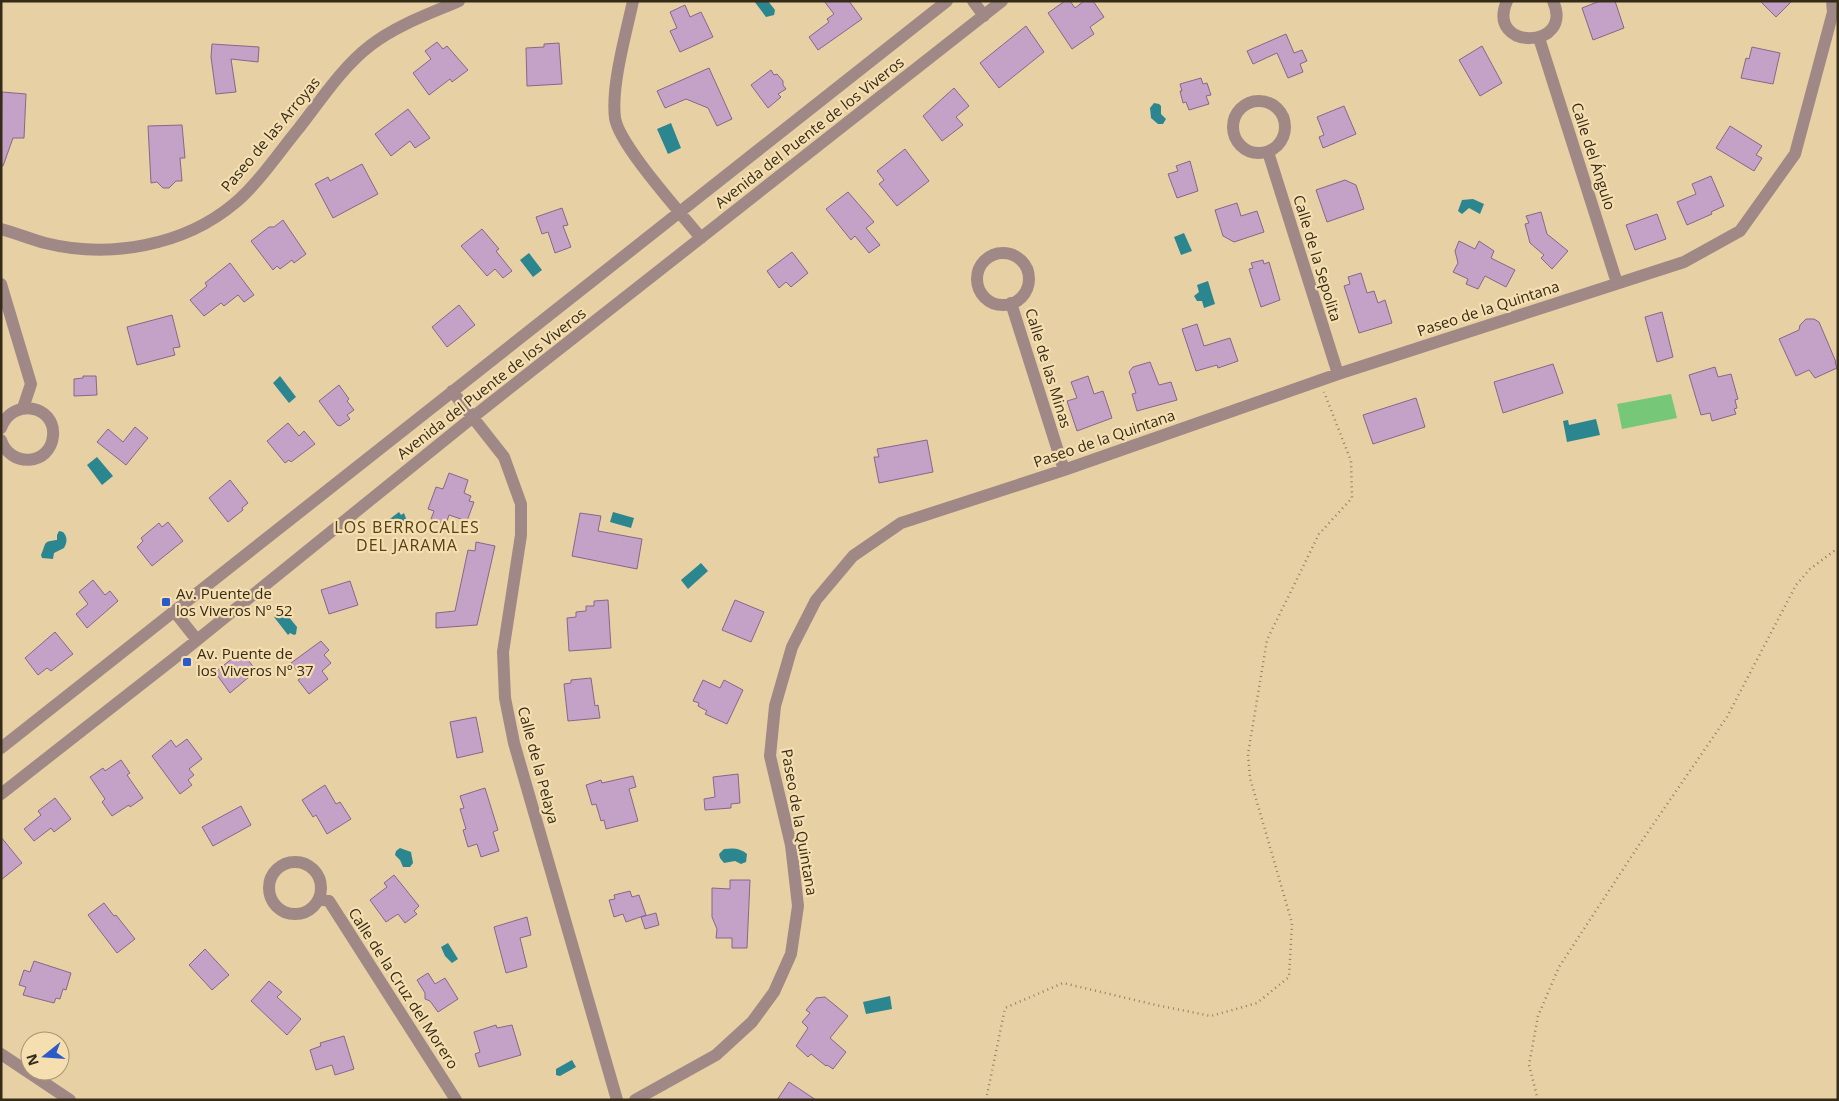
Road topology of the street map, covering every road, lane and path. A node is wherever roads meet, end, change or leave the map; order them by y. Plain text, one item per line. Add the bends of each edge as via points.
1 (459, 1) edge
2 (632, 1) edge
3 (947, 1) edge
4 (973, 1) edge
5 (1002, 1) edge
6 (1507, 1) edge
7 (1553, 1) edge
8 (1832, 1) edge
9 (984, 16) junction
10 (1539, 38) junction
11 (1268, 152) junction
12 (680, 212) junction
13 (1, 229) edge
14 (701, 238) junction
15 (1618, 283) junction
16 (1, 284) edge
17 (1012, 304) junction
18 (1338, 374) junction
19 (1319, 380) junction
20 (452, 391) junction
21 (23, 408) junction
22 (473, 417) junction
23 (1, 428) edge
24 (1, 440) edge
25 (1064, 470) junction
26 (1838, 548) edge
27 (174, 611) junction
28 (197, 640) junction
29 (1, 748) edge
30 (1, 794) edge
31 (319, 899) junction
32 (1, 1054) edge
33 (53, 1095) edge
34 (70, 1100) edge
35 (456, 1100) edge
36 (617, 1100) edge
37 (635, 1100) edge
38 (986, 1100) edge
39 (1538, 1100) edge

1 - 13 street, Paseo de las Arroyas via 402,25 370,45 342,72 262,175 236,203 198,228 167,240 125,248 87,249 46,243
2 - 12 street via 617,80 615,119 626,144
3 - 12 street, Avenida del Puente de los Viveros
4 - 9 street
5 - 9 street, Avenida del Puente de los Viveros
6 - 10 street via 1504,11 1508,28 1522,38
7 - 10 street via 1556,20 1552,28
8 - 15 street, Paseo de la Quintana via 1833,12 1795,154 1740,231 1684,262
9 - 14 street, Avenida del Puente de los Viveros
10 - 15 street, Calle del Ángulo
11 - 11 street via 1281,141 1285,125 1283,117 1279,109 1264,101 1255,101 1240,109 1235,116 1234,133 1243,148 1259,154
11 - 18 street, Calle de la Sepolita
12 - 14 street
12 - 20 street, Avenida del Puente de los Viveros
14 - 22 street, Avenida del Puente de los Viveros
15 - 18 street, Paseo de la Quintana
16 - 21 street via 31,384
17 - 17 street via 1025,293 1029,277 1027,268 1016,256 1008,253 991,255 979,268 977,285 994,304
17 - 25 street, Calle de las Minas
18 - 19 street, Paseo de la Quintana
19 - 25 street, Paseo de la Quintana
19 - 38 path via 1351,461 1352,498 1319,534 1267,640 1248,754 1250,778 1292,923 1289,977 1257,1003 1211,1016 1063,983 1040,992 1005,1008
20 - 22 street, Calle de la Pelaya
20 - 27 street, Avenida del Puente de los Viveros
21 - 23 street via 8,415
21 - 24 street via 32,408 47,418 53,435 46,452 30,460 22,460 8,452
22 - 28 street, Avenida del Puente de los Viveros
22 - 36 street, Calle de la Pelaya via 504,457 521,504 521,535 503,652 505,698 514,743
25 - 37 street, Paseo de la Quintana via 901,523 852,556 816,600 792,646 775,706 770,756 791,845 798,906 791,954 774,992 752,1022 716,1055
26 - 39 path via 1810,569 1796,585 1727,717 1560,967 1538,1016 1529,1065
27 - 28 street
27 - 29 street, Avenida del Puente de los Viveros
28 - 30 street, Avenida del Puente de los Viveros
31 - 31 street via 321,882 305,864 281,866 271,878 270,896 274,904 289,914 307,912
31 - 35 street, Calle de la Cruz del Morero via 329,901
32 - 33 street
33 - 34 street

